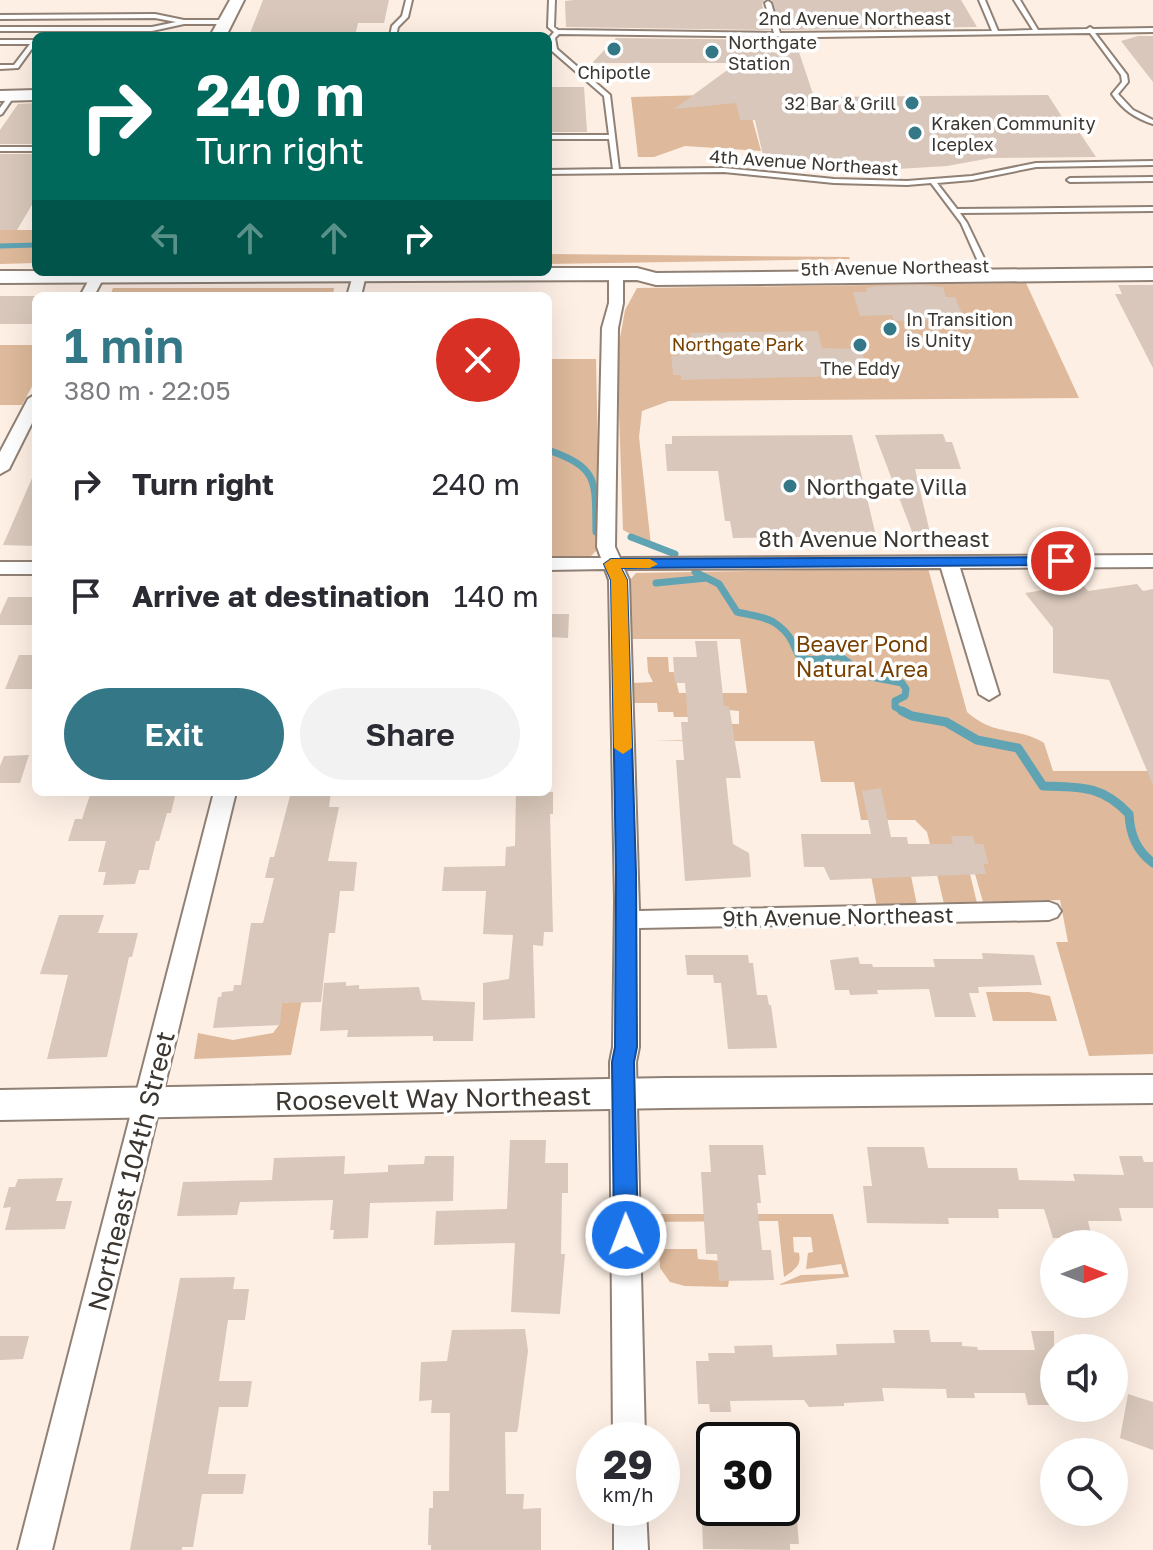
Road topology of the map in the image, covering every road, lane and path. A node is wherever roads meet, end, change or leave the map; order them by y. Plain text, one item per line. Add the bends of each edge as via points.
1 (235, 0) edge
2 (409, 0) edge
3 (552, 0) edge
4 (982, 0) edge
5 (1017, 0) edge
6 (768, 3) dead end
7 (0, 17) edge
8 (184, 22) junction
9 (957, 23) dead end
10 (588, 25) dead end
11 (0, 29) edge
12 (221, 29) edge
13 (1090, 29) junction
14 (1153, 30) edge
15 (961, 31) junction
16 (995, 31) junction
17 (1036, 31) junction
18 (394, 32) edge
19 (557, 32) junction
20 (777, 33) junction
21 (588, 34) junction
22 (0, 42) edge
23 (32, 42) edge
24 (32, 45) edge
25 (0, 67) edge
26 (32, 95) edge
27 (6, 96) edge
28 (0, 113) edge
29 (1153, 122) edge
30 (552, 137) edge
31 (613, 137) junction
32 (0, 149) edge
33 (32, 149) edge
34 (1153, 163) edge
35 (616, 170) junction
36 (552, 172) edge
37 (1153, 179) edge
38 (1070, 180) dead end
39 (933, 182) junction
40 (1153, 209) edge
41 (957, 211) junction
42 (1153, 264) edge
43 (986, 271) junction
44 (552, 274) edge
45 (616, 274) junction
46 (1153, 274) edge
47 (33, 276) edge
48 (0, 277) edge
49 (32, 407) edge
50 (0, 469) edge
51 (1153, 561) edge
52 (949, 562) junction
53 (552, 564) edge
54 (611, 564) junction
55 (0, 568) edge
56 (32, 568) edge
57 (989, 694) dead end
58 (224, 796) edge
59 (1049, 911) dead end
60 (627, 920) junction
61 (1153, 1089) edge
62 (623, 1094) junction
63 (149, 1103) junction
64 (0, 1105) edge
65 (629, 1422) edge
66 (630, 1526) edge
67 (35, 1550) edge
68 (631, 1550) edge

1 - 12 main road
2 - 18 lane
3 - 19 lane via 551,27
4 - 16 lane
5 - 17 lane
6 - 20 lane
7 - 8 lane via 155,16
8 - 11 lane via 152,29
8 - 12 lane
9 - 15 lane
10 - 21 lane
13 - 14 lane, 2nd Avenue Northeast
13 - 17 lane, 2nd Avenue Northeast
13 - 29 lane via 1124,75 1115,94 1120,102
15 - 16 lane, 2nd Avenue Northeast
15 - 20 lane, 2nd Avenue Northeast
16 - 17 lane, 2nd Avenue Northeast
19 - 21 lane, 2nd Avenue Northeast
19 - 31 lane via 554,50 607,95
20 - 21 lane, 2nd Avenue Northeast
22 - 23 lane
24 - 25 lane via 16,67
26 - 27 main road
27 - 28 lane
30 - 31 lane
31 - 35 lane
32 - 33 lane
34 - 39 lane, 4th Avenue Northeast via 1036,165
35 - 36 lane, 4th Avenue Northeast
35 - 39 lane, 4th Avenue Northeast via 714,169 847,182
37 - 38 lane
39 - 41 lane
40 - 41 lane
41 - 43 lane
42 - 43 main road, 5th Avenue Northeast
43 - 45 main road, 5th Avenue Northeast via 656,279
43 - 46 main road, 5th Avenue Northeast
44 - 45 main road, 5th Avenue Northeast
45 - 54 street via 608,416 606,547
47 - 48 main road, 5th Avenue Northeast
49 - 50 street
51 - 52 street, 8th Avenue Northeast
52 - 54 street, 8th Avenue Northeast
52 - 57 street
53 - 54 street, 8th Avenue Northeast
54 - 60 street via 619,580
55 - 56 street
58 - 63 street, Northeast 104th Street
59 - 60 street, 9th Avenue Northeast
60 - 62 street
61 - 62 main road, Roosevelt Way Northeast
62 - 63 main road, Roosevelt Way Northeast
62 - 65 street
63 - 64 main road, Roosevelt Way Northeast
63 - 67 street, Northeast 104th Street
66 - 68 street

